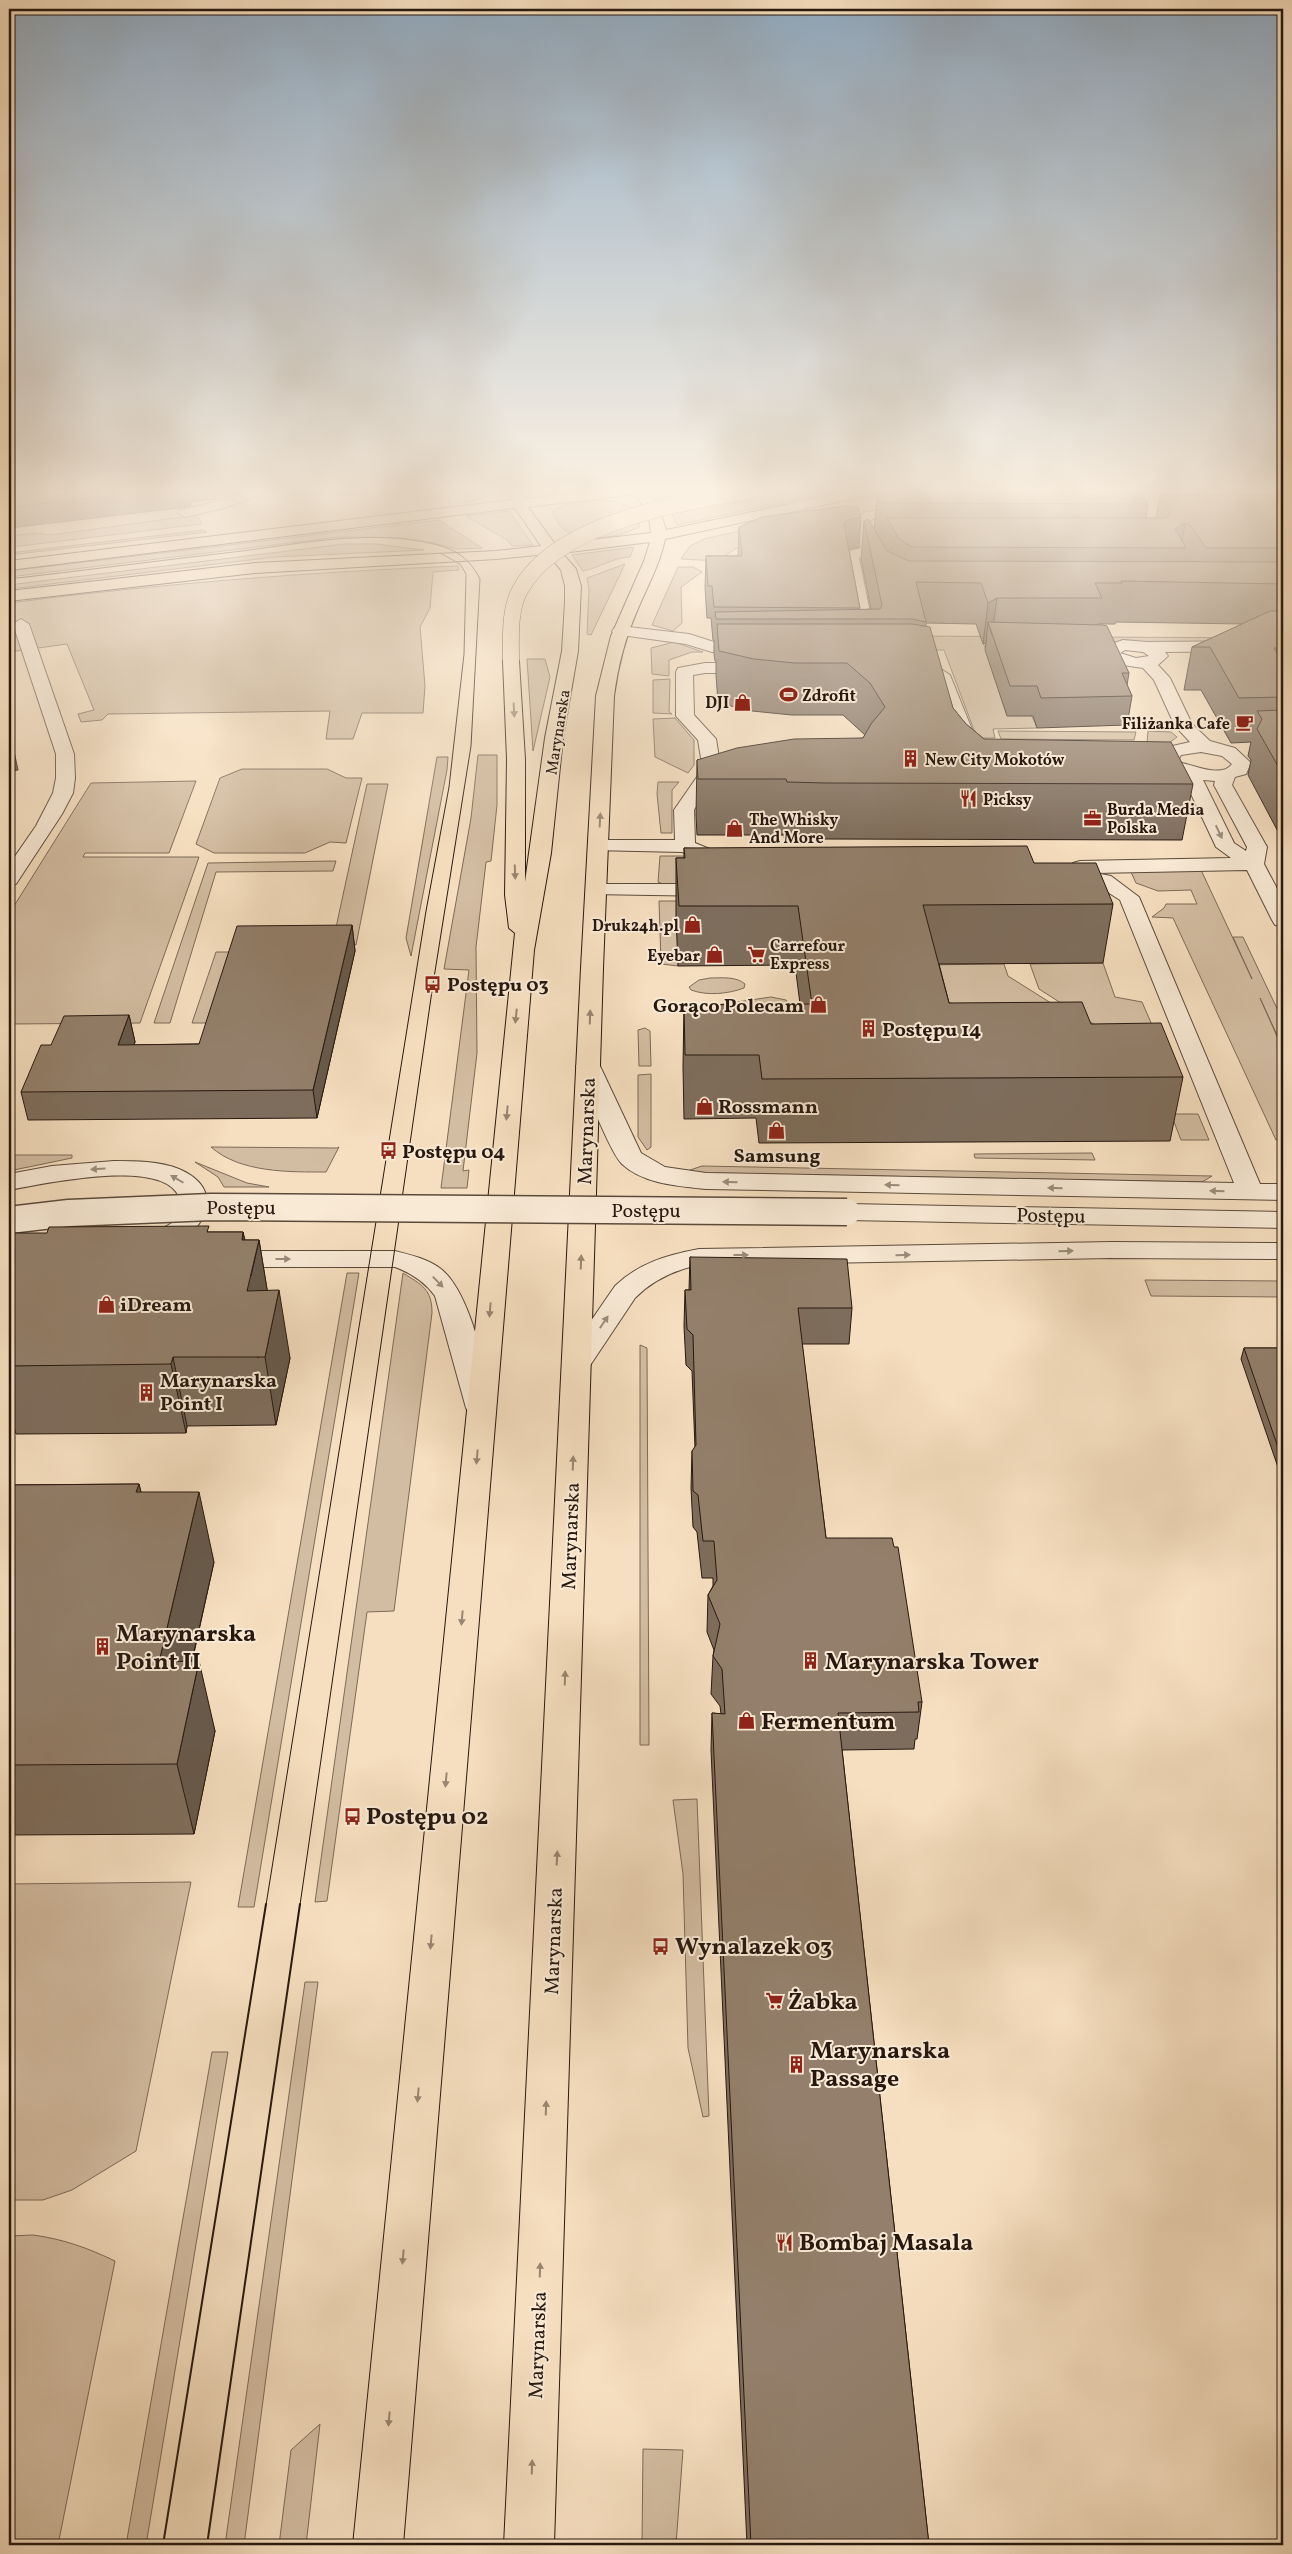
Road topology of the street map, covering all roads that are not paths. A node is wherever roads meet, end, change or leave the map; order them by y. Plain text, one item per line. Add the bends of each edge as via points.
1 (515, 607) edge
2 (573, 607) edge
3 (630, 607) edge
4 (861, 607) edge
5 (21, 624) dead end
6 (620, 631) junction
7 (1283, 646) edge
8 (1106, 654) edge
9 (1147, 655) junction
10 (886, 656) edge
11 (908, 668) edge
12 (1204, 746) junction
13 (1255, 748) edge
14 (1167, 753) junction
15 (1229, 753) junction
16 (1141, 760) edge
17 (978, 765) edge
18 (1190, 772) junction
19 (1128, 774) edge
20 (1226, 775) junction
21 (599, 846) junction
22 (685, 846) junction
23 (1254, 864) junction
24 (746, 867) edge
25 (9, 880) edge
26 (597, 890) junction
27 (737, 890) edge
28 (1283, 920) edge
29 (523, 950) junction
30 (588, 1066) junction
31 (9, 1182) edge
32 (1250, 1191) junction
33 (1283, 1192) edge
34 (9, 1220) edge
35 (1283, 1220) edge
36 (1283, 1251) edge
37 (577, 1363) junction
38 (481, 1408) junction
39 (532, 2536) edge
40 (378, 2545) edge

1 -> 29 main road, Marynarska, bridge via 510,634 516,760 515,895
2 - 29 main road, Marynarska via 572,638 554,738 541,853
3 - 6 main road, Marynarska
4 - 10 street via 869,648 854,652
5 - 25 street via 23,656 64,749 67,774 59,799
21 -> 6 main road, Marynarska via 605,696
6 - 22 street via 689,639 712,648 769,658 684,672 685,716 707,739 711,764 708,775 684,810
7 - 9 street
8 - 9 street via 1123,645
9 - 12 street via 1162,678 1184,726
11 - 17 street via 935,673 944,679 964,732 980,748
12 - 14 street
12 - 15 street
13 - 15 street
14 - 16 street
14 - 18 street via 1175,766
15 - 20 street via 1242,763 1239,770
18 - 19 street
18 - 20 street
18 -> 23 street via 1226,847
20 - 23 street via 1223,785 1257,847
21 - 22 street
21 - 26 main road, Marynarska
22 - 24 street
23 - 28 street
23 - 32 street via 1050,877 1104,880 1129,897
26 - 27 street
30 -> 26 main road, Marynarska
29 -> 38 main road, Marynarska
32 -> 30 street via 679,1178 642,1167 630,1157
37 -> 30 main road, Marynarska
31 - 38 street via 74,1170 115,1168 159,1171 174,1176 193,1194 194,1213 166,1237 128,1253 186,1259 394,1259 418,1266 438,1280 449,1296
32 - 33 street
34 - 35 street, Postępu, bridge via 69,1213 212,1207 847,1212
37 -> 36 street via 635,1282 668,1263 699,1257 1112,1250
39 -> 37 main road, Marynarska
38 -> 40 main road, Marynarska

